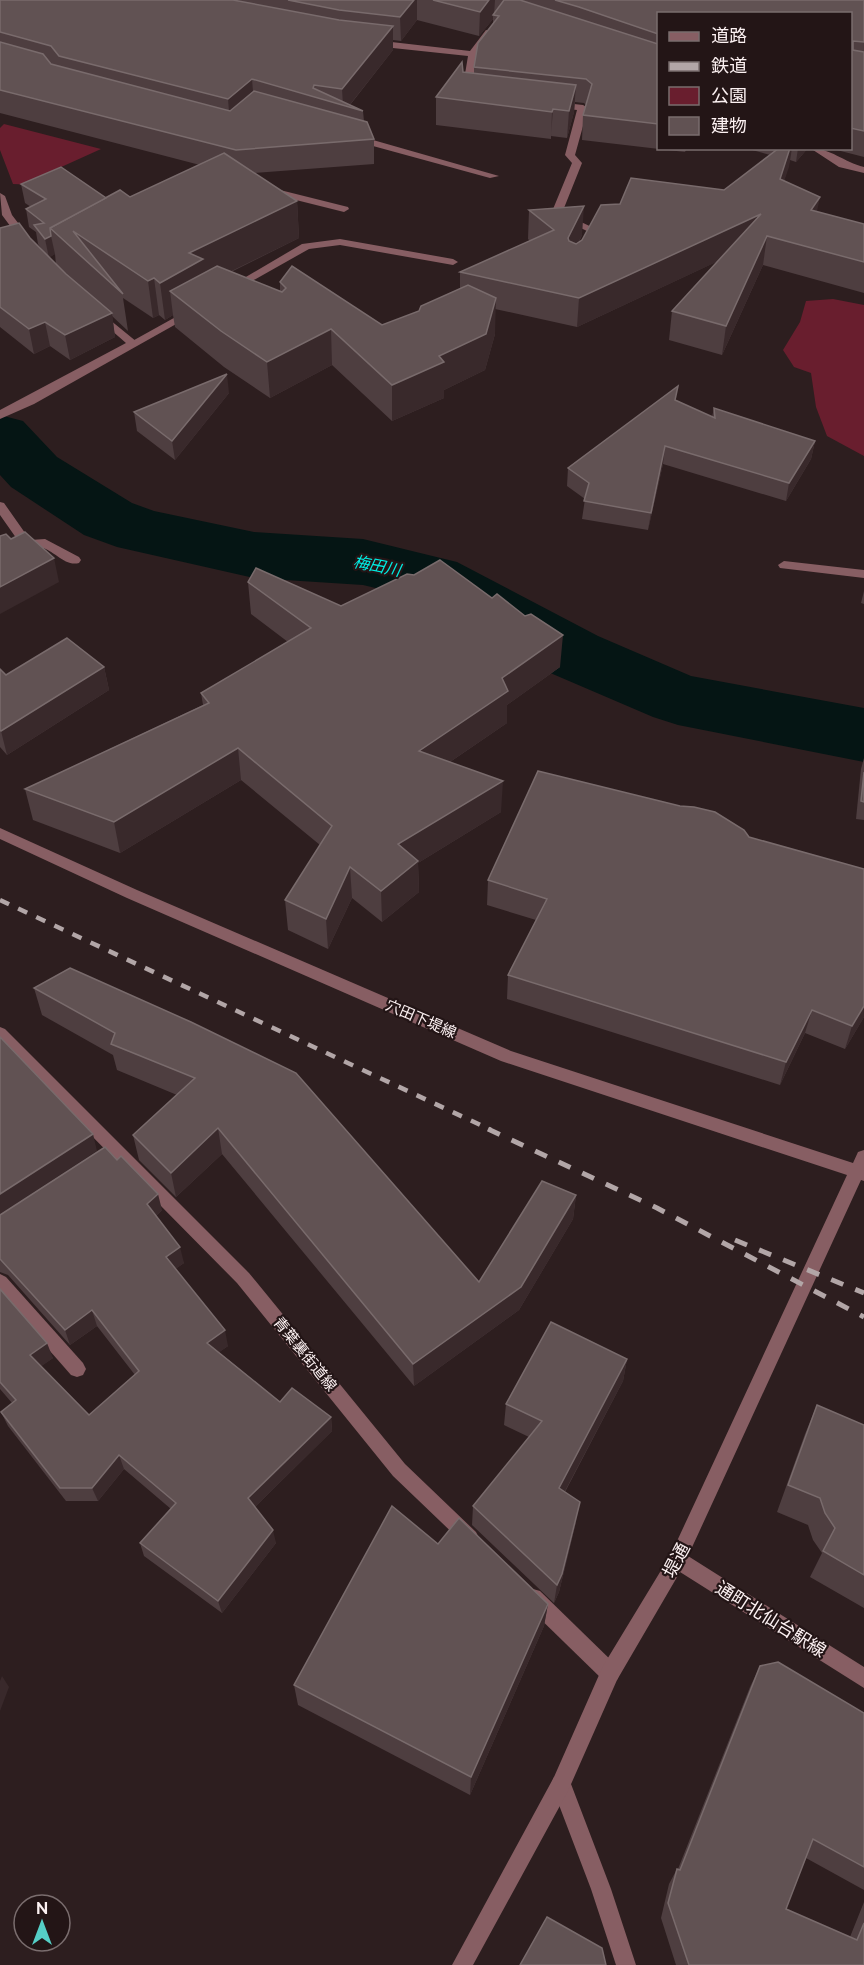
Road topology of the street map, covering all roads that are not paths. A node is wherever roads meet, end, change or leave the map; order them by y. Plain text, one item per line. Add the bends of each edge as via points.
1 (497, 23) edge
2 (362, 41) edge
3 (473, 54) junction
4 (478, 96) edge
5 (548, 104) edge
6 (345, 135) edge
7 (818, 150) edge
8 (864, 170) edge
9 (494, 176) dead end
10 (253, 186) edge
11 (0, 196) edge
12 (345, 208) dead end
13 (32, 248) edge
14 (578, 259) edge
15 (453, 262) dead end
16 (224, 292) edge
17 (204, 304) edge
18 (88, 305) edge
19 (133, 344) junction
20 (0, 415) edge
21 (0, 506) edge
22 (27, 545) junction
23 (0, 556) edge
24 (75, 560) dead end
25 (784, 565) dead end
26 (864, 574) edge
27 (0, 833) edge
28 (0, 1033) edge
29 (117, 1148) junction
30 (97, 1161) edge
31 (861, 1167) edge
32 (0, 1282) edge
33 (77, 1369) dead end
34 (482, 1550) edge
35 (677, 1560) junction
36 (524, 1589) edge
37 (610, 1673) junction
38 (864, 1678) edge
39 (561, 1784) junction
40 (462, 1965) edge
41 (626, 1965) edge

1 - 3 street
2 - 3 street
3 - 4 street via 466,95
5 - 14 street via 583,108 570,155 577,163 556,214 593,230
6 - 9 street
7 - 8 street via 843,165
10 - 12 street
11 - 13 street via 7,215
15 - 16 street via 340,243 306,246
17 - 19 street
18 - 19 street
19 - 20 street
21 - 22 street
22 - 23 street
22 - 24 street via 41,542
25 - 26 street
27 - 31 street, 穴田下堤線 via 506,1056
28 - 29 street, 青葉裏街道線
29 - 30 street
29 - 34 street, 青葉裏街道線 via 243,1278 399,1470
31 - 35 street, 堤通
32 - 33 street
35 - 37 street, 堤通
35 - 38 street, 通町北仙台駅線
36 - 37 street
37 - 39 street, 堤通
39 - 40 street, 堤通
39 - 41 street

